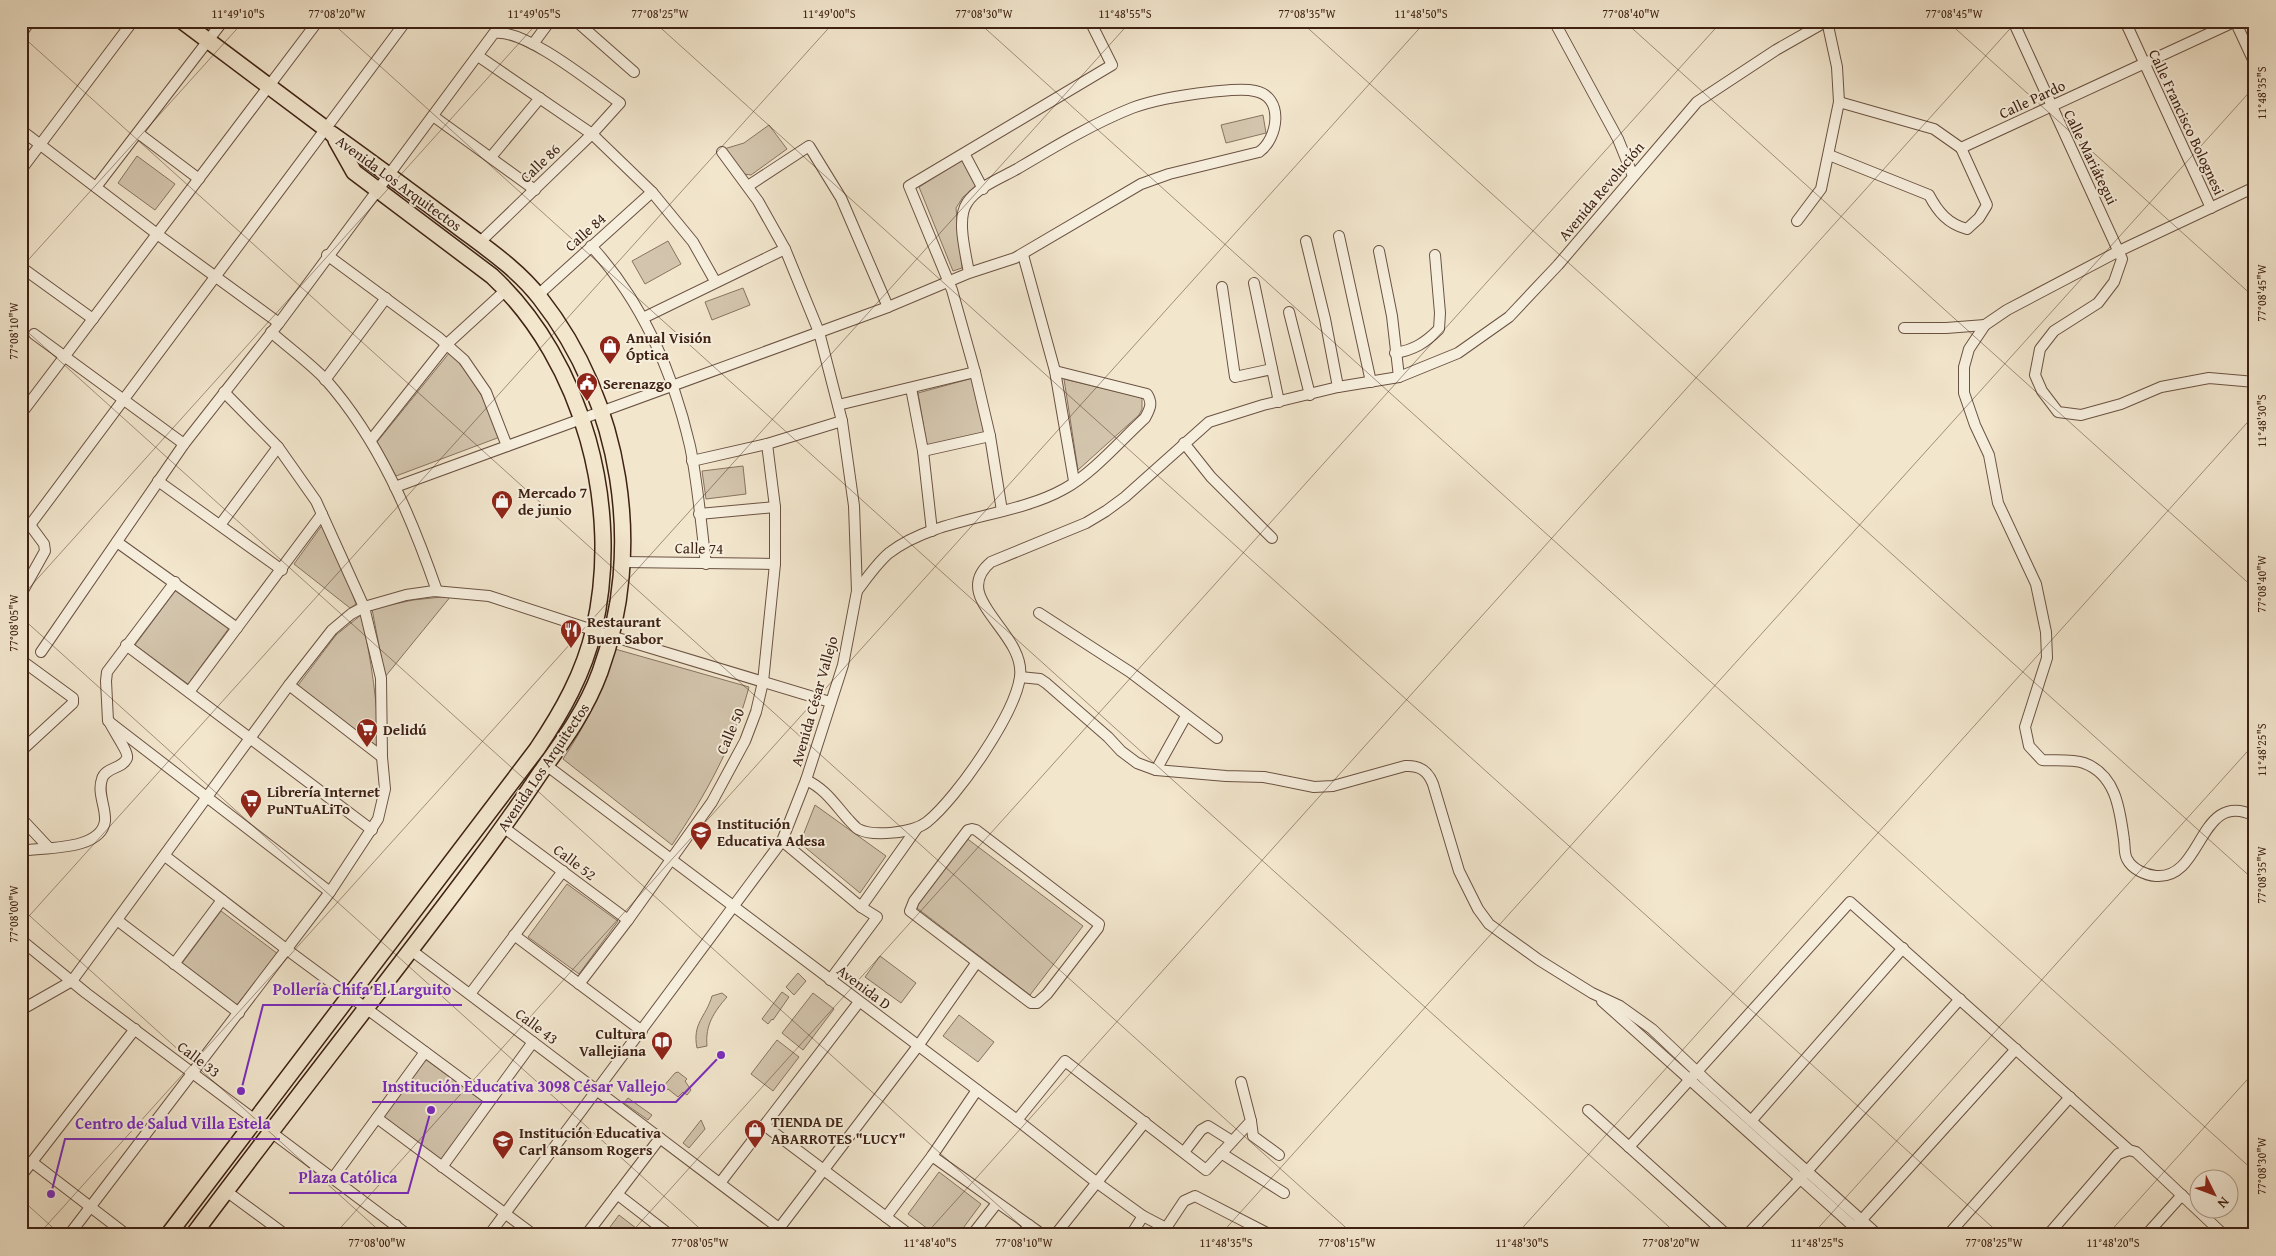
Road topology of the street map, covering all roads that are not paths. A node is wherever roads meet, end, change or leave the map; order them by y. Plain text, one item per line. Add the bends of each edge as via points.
1 (30, 21) edge
2 (133, 21) edge
3 (182, 21) edge
4 (223, 21) edge
5 (318, 21) edge
6 (406, 21) edge
7 (550, 21) edge
8 (576, 21) edge
9 (1090, 21) edge
10 (1554, 21) edge
11 (1827, 21) edge
12 (2013, 21) edge
13 (2125, 21) edge
14 (2235, 21) edge
15 (21, 34) edge
16 (208, 41) junction
17 (533, 44) junction
18 (478, 56) junction
19 (2144, 64) junction
20 (2255, 64) edge
21 (634, 72) dead end
22 (269, 85) junction
23 (540, 98) junction
24 (1839, 102) junction
25 (2051, 107) junction
26 (433, 116) junction
27 (326, 129) junction
28 (21, 130) edge
29 (138, 133) junction
30 (592, 134) junction
31 (41, 145) junction
32 (1961, 148) junction
33 (722, 152) dead end
34 (965, 155) junction
35 (1829, 155) junction
36 (491, 157) junction
37 (21, 170) edge
38 (388, 175) junction
39 (1633, 176) junction
40 (199, 179) junction
41 (748, 186) junction
42 (96, 187) junction
43 (2255, 187) edge
44 (984, 189) junction
45 (377, 190) junction
46 (535, 190) junction
47 (652, 192) junction
48 (2211, 208) junction
49 (1797, 221) dead end
50 (157, 234) junction
51 (1339, 236) dead end
52 (1306, 241) dead end
53 (480, 243) junction
54 (591, 246) junction
55 (786, 248) junction
56 (2120, 250) junction
57 (1379, 251) dead end
58 (327, 255) junction
59 (1023, 255) junction
60 (1435, 255) dead end
61 (21, 266) edge
62 (969, 273) junction
63 (216, 276) junction
64 (949, 281) junction
65 (715, 282) junction
66 (1254, 283) dead end
67 (1222, 287) dead end
68 (506, 290) junction
69 (538, 295) junction
70 (386, 298) junction
71 (888, 307) junction
72 (1289, 312) dead end
73 (642, 318) junction
74 (93, 319) junction
75 (279, 323) junction
76 (1985, 325) junction
77 (1904, 328) dead end
78 (271, 332) junction
79 (819, 332) junction
80 (34, 334) dead end
81 (448, 344) junction
82 (1395, 354) junction
83 (64, 357) junction
84 (1272, 369) junction
85 (1055, 370) junction
86 (975, 372) junction
87 (1399, 378) junction
88 (325, 380) junction
89 (1371, 382) junction
90 (2255, 382) edge
91 (672, 387) junction
92 (1338, 387) junction
93 (911, 388) junction
94 (224, 392) junction
95 (1310, 394) junction
96 (123, 400) junction
97 (1279, 402) junction
98 (838, 405) junction
99 (602, 412) junction
100 (21, 414) edge
101 (580, 419) junction
102 (842, 421) junction
103 (990, 436) junction
104 (371, 440) junction
105 (1184, 443) junction
106 (184, 444) junction
107 (768, 444) junction
108 (507, 446) junction
109 (278, 447) junction
110 (923, 452) junction
111 (692, 461) junction
112 (158, 481) junction
113 (1074, 481) junction
114 (395, 487) junction
115 (774, 508) junction
116 (1002, 511) junction
117 (322, 514) junction
118 (699, 514) junction
119 (26, 524) edge
120 (220, 525) junction
121 (932, 531) junction
122 (1272, 538) dead end
123 (117, 542) junction
124 (622, 562) junction
125 (706, 564) junction
126 (775, 564) junction
127 (282, 570) junction
128 (175, 582) junction
129 (437, 591) junction
130 (857, 591) junction
131 (21, 594) edge
132 (364, 607) junction
133 (1039, 613) dead end
134 (237, 628) junction
135 (594, 630) junction
136 (611, 636) junction
137 (126, 645) junction
138 (41, 652) dead end
139 (21, 660) edge
140 (1020, 677) junction
141 (763, 682) junction
142 (289, 685) junction
143 (190, 692) junction
144 (830, 702) junction
145 (1186, 716) junction
146 (108, 720) junction
147 (250, 738) junction
148 (1217, 738) dead end
149 (21, 751) edge
150 (382, 757) junction
151 (546, 765) junction
152 (1156, 770) junction
153 (806, 780) junction
154 (207, 797) junction
155 (2255, 816) edge
156 (21, 818) edge
157 (503, 827) junction
158 (917, 828) junction
159 (372, 830) junction
160 (782, 841) junction
161 (49, 848) junction
162 (21, 851) edge
163 (164, 856) junction
164 (671, 858) junction
165 (563, 872) junction
166 (330, 892) junction
167 (222, 900) junction
168 (732, 906) junction
169 (861, 907) junction
170 (117, 920) junction
171 (628, 920) junction
172 (514, 935) junction
173 (21, 940) edge
174 (1903, 948) junction
175 (286, 949) junction
176 (411, 950) junction
177 (977, 962) junction
178 (174, 964) junction
179 (830, 980) junction
180 (72, 981) junction
181 (579, 984) junction
182 (470, 994) junction
183 (350, 996) junction
184 (1960, 999) junction
185 (859, 1002) junction
186 (366, 1009) junction
187 (21, 1010) edge
188 (239, 1013) junction
189 (135, 1029) junction
190 (642, 1031) junction
191 (533, 1042) junction
192 (918, 1046) junction
193 (2016, 1049) junction
194 (425, 1052) junction
195 (193, 1073) junction
196 (1694, 1076) junction
197 (1242, 1082) dead end
198 (977, 1090) junction
199 (598, 1091) junction
200 (2070, 1097) junction
201 (490, 1100) junction
202 (1588, 1110) dead end
203 (377, 1118) junction
204 (255, 1120) junction
205 (1017, 1120) junction
206 (1251, 1121) junction
207 (1751, 1121) junction
208 (1145, 1122) junction
209 (764, 1125) junction
210 (272, 1131) junction
211 (660, 1138) junction
212 (1232, 1141) junction
213 (1629, 1147) junction
214 (2128, 1150) junction
215 (1184, 1152) junction
216 (1221, 1153) junction
217 (1279, 1155) dead end
218 (932, 1156) junction
219 (32, 1162) junction
220 (442, 1167) junction
221 (824, 1170) junction
222 (1804, 1174) junction
223 (21, 1176) edge
224 (333, 1178) junction
225 (1096, 1182) junction
226 (720, 1183) junction
227 (226, 1191) junction
228 (1284, 1193) dead end
229 (618, 1194) junction
230 (2182, 1195) junction
231 (997, 1203) junction
232 (90, 1206) junction
233 (504, 1213) junction
234 (1144, 1216) junction
235 (886, 1217) junction
236 (396, 1225) junction
237 (1029, 1225) junction
238 (2255, 1228) edge
239 (1857, 1229) edge
240 (777, 1231) edge
241 (1166, 1232) edge
242 (69, 1235) edge
243 (127, 1235) edge
244 (168, 1235) edge
245 (193, 1235) edge
246 (286, 1235) edge
247 (389, 1235) edge
248 (408, 1235) edge
249 (489, 1235) edge
250 (534, 1235) edge
251 (586, 1235) edge
252 (670, 1235) edge
253 (788, 1235) edge
254 (910, 1235) edge
255 (972, 1235) edge
256 (1021, 1235) edge
257 (1043, 1235) edge
258 (1056, 1235) edge
259 (1131, 1235) edge
260 (1271, 1235) edge
261 (1728, 1235) edge
262 (1747, 1235) edge
263 (1878, 1235) edge
264 (1948, 1235) edge
265 (2048, 1235) edge
266 (2146, 1235) edge
267 (2224, 1235) edge
268 (2248, 1235) edge

1 - 15 street
2 - 31 street
3 - 16 main road, Avenida Los Arquitectos
4 - 16 street
5 - 22 street
6 - 27 street
7 - 17 street
8 - 21 street
9 - 34 street via 1112,65
10 - 39 street via 1618,139
11 - 24 street via 1837,67
11 - 39 street, Avenida Revolución via 1697,102
12 - 25 street, Calle Mariátegui
13 - 19 street, Calle Francisco Bolognesi
14 - 19 street, Calle Pardo
14 - 20 street
16 - 22 main road, Avenida Los Arquitectos
16 - 29 street
17 - 18 street via 501,32 494,33
17 - 30 street, Calle 86 via 620,103
18 - 23 street
18 - 26 street
19 - 25 street, Calle Pardo
19 - 48 street, Calle Francisco Bolognesi
22 - 27 main road, Avenida Los Arquitectos
22 - 40 street
23 - 30 street
23 - 36 street
24 - 32 street via 1934,130
24 - 35 street
25 - 32 street, Calle Pardo
25 - 56 street, Calle Mariátegui
26 - 36 street
26 - 38 street
27 - 63 street
28 - 31 street
29 - 40 street
29 - 42 street
30 - 46 street, Calle 86
30 - 47 street
31 - 37 street
31 - 42 street
32 - 35 street via 1987,205 1967,229 1953,226 1929,195
33 - 41 street, Avenida César Vallejo
34 - 44 street
34 - 64 street via 909,186
35 - 49 street via 1821,189
36 - 46 street
38 - 45 street
38 - 45 main road, Avenida Los Arquitectos via 332,134 354,172
38 - 53 main road, Avenida Los Arquitectos
39 - 87 street, Avenida Revolución via 1509,318 1458,353
40 - 50 street
41 - 55 street, Avenida César Vallejo
41 - 71 street via 809,146 841,198
42 - 50 street
43 - 48 street
44 - 59 street via 1079,134 1132,108 1187,95 1236,90 1261,93 1270,102 1275,116 1273,135 1259,152 1141,184
44 - 62 street via 967,202 962,212
45 - 58 street
45 - 68 main road, Avenida Los Arquitectos
46 - 53 street, Calle 86
47 - 54 street, Calle 84
47 - 65 street via 693,242
48 - 56 street
50 - 63 street
50 - 74 street
51 - 89 street
52 - 92 street
53 - 69 main road, Avenida Los Arquitectos
54 - 69 street, Calle 84
54 - 73 street via 622,283
55 - 65 street
55 - 79 street, Avenida César Vallejo
56 - 76 street via 2015,305
56 - 90 street via 2122,259 2114,282 2098,303 2054,331 2040,349 2035,375 2042,391 2058,412 2081,415 2121,404 2161,387 2210,378
57 - 82 street via 1392,316
58 - 70 street
58 - 75 street
59 - 62 street
59 - 85 street
60 - 82 street via 1439,329 1421,346
61 - 74 street
62 - 64 street
63 - 75 street
63 - 96 street
64 - 71 street
64 - 86 street
65 - 73 street
66 - 84 street
67 - 84 street via 1235,377
68 - 81 street
68 - 101 main road, Avenida Los Arquitectos via 552,352
69 - 99 main road, Avenida Los Arquitectos via 579,358
70 - 81 street
70 - 88 street
71 - 79 street
72 - 95 street
73 - 91 street via 662,357
74 - 83 street
75 - 78 street
76 - 77 street
76 - 155 street via 1969,350 1963,384 1975,425 1989,455 1998,503 2036,584 2046,632 2047,658 2026,720 2029,746 2042,760 2082,762 2106,780 2118,804 2126,858 2146,874 2166,875 2183,867 2208,826 2218,817 2238,811
78 - 88 street
78 - 94 street
79 - 91 street
79 - 98 street, Avenida César Vallejo
80 - 83 street
81 - 104 street
81 - 108 street via 464,360 486,392
82 - 87 street
83 - 96 street
83 - 100 street
84 - 97 street
85 - 113 street
85 - 113 street via 1147,394 1150,400 1145,418
86 - 93 street
86 - 103 street
87 - 89 street, Avenida Revolución
88 - 104 street
89 - 92 street, Avenida Revolución
91 - 99 street
91 - 111 street
92 - 95 street, Avenida Revolución
93 - 98 street
93 - 110 street
94 - 106 street
94 - 109 street
95 - 97 street, Avenida Revolución
96 - 106 street
96 - 119 street
97 - 105 street, Avenida Revolución via 1210,422
98 - 102 street, Avenida César Vallejo
99 - 101 street
99 - 124 main road, Avenida Los Arquitectos via 618,478
101 - 108 street
101 - 135 main road, Avenida Los Arquitectos via 599,501 603,552
102 - 107 street
102 - 130 street, Avenida César Vallejo via 854,506
103 - 110 street
103 - 116 street
104 - 114 street
105 - 122 street via 1211,477
105 - 140 street, Avenida Revolución via 1106,511 1086,523 991,562 983,569 977,582 982,601 1017,652
106 - 112 street
107 - 111 street
107 - 115 street, Calle 50
108 - 114 street
109 - 117 street
109 - 120 street
110 - 121 street
111 - 118 street
112 - 120 street
112 - 123 street
113 - 116 street via 1057,492
114 - 129 street via 424,552
115 - 118 street
115 - 126 street, Calle 50
116 - 121 street
117 - 127 street
117 - 132 street
118 - 125 street
119 - 131 street via 44,544 45,550
120 - 127 street
121 - 130 street via 891,551
123 - 128 street
123 - 138 street
124 - 125 street, Calle 74
124 - 136 main road, Avenida Los Arquitectos
125 - 126 street, Calle 74
126 - 141 street, Calle 50
127 - 134 street
128 - 134 street
128 - 137 street
129 - 132 street via 406,595
129 - 135 street via 497,598
130 - 144 street, Avenida César Vallejo via 843,665
132 - 142 street via 332,630
132 - 150 street via 381,678
133 - 145 street via 1130,672
134 - 143 street
135 - 136 street
135 - 183 main road, Avenida Los Arquitectos via 574,687 537,749
136 - 141 street
136 - 151 main road, Avenida Los Arquitectos via 589,698
137 - 143 street
137 - 146 street via 107,672
139 - 149 street via 73,698 73,704
140 - 152 street via 1040,679 1046,683 1121,752 1136,763
140 - 158 street via 1006,716 989,746 949,799
141 - 144 street
141 - 164 street, Calle 50 via 745,741 712,802
142 - 147 street
142 - 150 street
143 - 147 street
144 - 153 street, Avenida César Vallejo
145 - 148 street
145 - 152 street
146 - 154 street
146 - 161 street via 127,752 127,758 102,778 104,822 100,834 90,840
147 - 154 street
147 - 159 street
150 - 159 street via 385,789
151 - 157 main road, Avenida Los Arquitectos
151 - 164 street, Avenida D
152 - 196 street via 1264,777 1314,787 1333,786 1405,766 1420,768 1430,775 1456,862 1483,916 1511,941 1620,1006 1652,1029
153 - 158 street via 824,790 858,829 881,833
153 - 160 street, Avenida César Vallejo
154 - 163 street
154 - 166 street
156 - 161 street
157 - 165 street, Calle 52
157 - 176 main road, Avenida Los Arquitectos
158 - 169 street
159 - 166 street
160 - 168 street, Avenida César Vallejo
160 - 169 street
161 - 162 street
163 - 167 street
163 - 170 street
164 - 168 street, Avenida D
164 - 171 street, Calle 50
165 - 171 street, Calle 52
165 - 172 street
166 - 175 street
167 - 175 street
167 - 178 street
168 - 179 street, Avenida D
168 - 190 street, Avenida César Vallejo
169 - 179 street via 877,917
170 - 178 street
170 - 180 street
171 - 181 street, Calle 50
172 - 181 street
172 - 182 street
173 - 180 street, Calle 33
174 - 184 street
174 - 196 street via 1850,902
174 - 207 street
175 - 183 street
175 - 188 street
176 - 182 street, Calle 43
176 - 186 main road, Avenida Los Arquitectos
177 - 177 street via 910,911 914,901 972,829 1099,926 1037,1003 1031,1003
177 - 192 street
178 - 188 street
179 - 185 street, Avenida D
180 - 187 street
180 - 189 street, Calle 33
181 - 190 street
182 - 191 street, Calle 43
183 - 186 street
183 - 204 main road, Avenida Los Arquitectos
184 - 193 street
184 - 222 street
185 - 192 street, Avenida D
185 - 209 street
186 - 194 street
186 - 210 main road, Avenida Los Arquitectos
188 - 195 street
189 - 195 street, Calle 33
189 - 219 street
190 - 199 street, Avenida César Vallejo
191 - 199 street, Calle 43
191 - 201 street
192 - 198 street, Avenida D
192 - 221 street
193 - 200 street
193 - 239 street
194 - 201 street
194 - 203 street
195 - 204 street, Calle 33
195 - 232 street
196 - 207 street
196 - 213 street
196 - 222 street
197 - 206 street
198 - 205 street, Avenida D
198 - 218 street
199 - 211 street, Calle 43
199 - 233 street, Avenida César Vallejo
200 - 214 street
200 - 264 street
201 - 220 street
202 - 213 street
203 - 220 street
203 - 224 street
204 - 210 street, Calle 33
204 - 244 main road, Avenida Los Arquitectos
205 - 208 street via 1065,1062
205 - 225 street, Avenida D
206 - 212 street
206 - 217 street via 1253,1136
207 - 222 street
208 - 215 street
208 - 225 street
209 - 221 street
209 - 226 street
210 - 224 street, Calle 33
210 - 227 main road, Avenida Los Arquitectos
211 - 226 street, Calle 43
211 - 229 street
212 - 215 street via 1208,1126
212 - 216 street
213 - 261 street
214 - 230 street via 2136,1152
214 - 265 street via 2118,1154
215 - 216 street via 1206,1170
216 - 228 street
218 - 231 street
218 - 235 street
219 - 223 street
219 - 232 street
220 - 233 street
221 - 235 street
221 - 240 street
222 - 239 street
222 - 262 street
224 - 236 street, Calle 33
225 - 234 street, Avenida D
225 - 258 street
226 - 240 street, Calle 43
227 - 245 main road, Avenida Los Arquitectos
227 - 246 street
229 - 251 street
229 - 252 street
230 - 266 street
230 - 267 street
231 - 237 street
231 - 255 street
232 - 242 street
232 - 243 street
233 - 249 street, Avenida César Vallejo
233 - 250 street
234 - 241 street, Avenida D
234 - 259 street
235 - 254 street
236 - 247 street
236 - 248 street, Calle 33
237 - 256 street
237 - 257 street
238 - 268 street
239 - 263 street
240 - 253 street, Calle 43
241 - 260 street via 1184,1201 1195,1196

